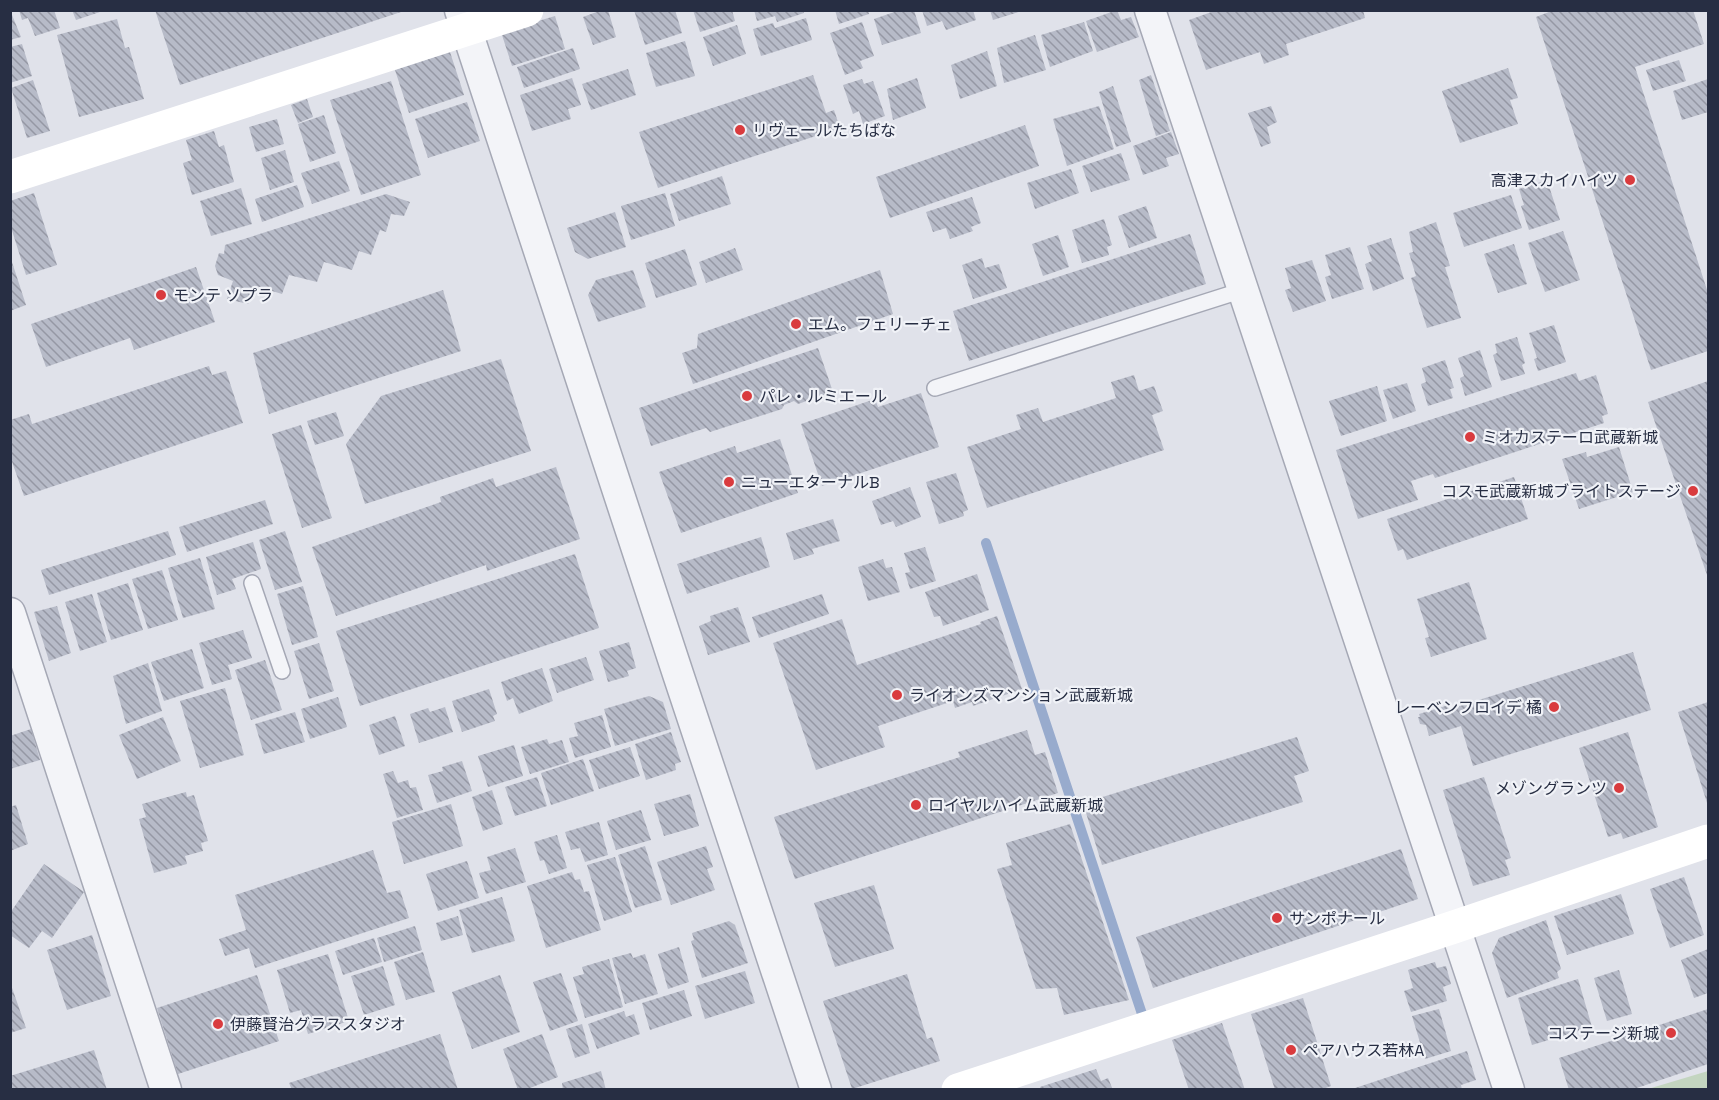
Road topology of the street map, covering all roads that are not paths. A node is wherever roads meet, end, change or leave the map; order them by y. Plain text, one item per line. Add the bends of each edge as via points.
1 (527, 10) edge
2 (1150, 10) edge
3 (464, 20) edge
4 (10, 177) edge
5 (1243, 290) junction
6 (935, 388) dead end
7 (252, 583) dead end
8 (10, 614) edge
9 (282, 671) dead end
10 (1708, 841) edge
11 (1454, 927) junction
12 (165, 1089) edge
13 (816, 1089) edge
14 (958, 1089) edge
15 (1509, 1089) edge

1 - 3 street
2 - 5 street
3 - 4 street
3 - 13 street
5 - 6 lane
5 - 11 street
7 - 9 lane
8 - 12 street
10 - 11 street
11 - 14 street
11 - 15 street

